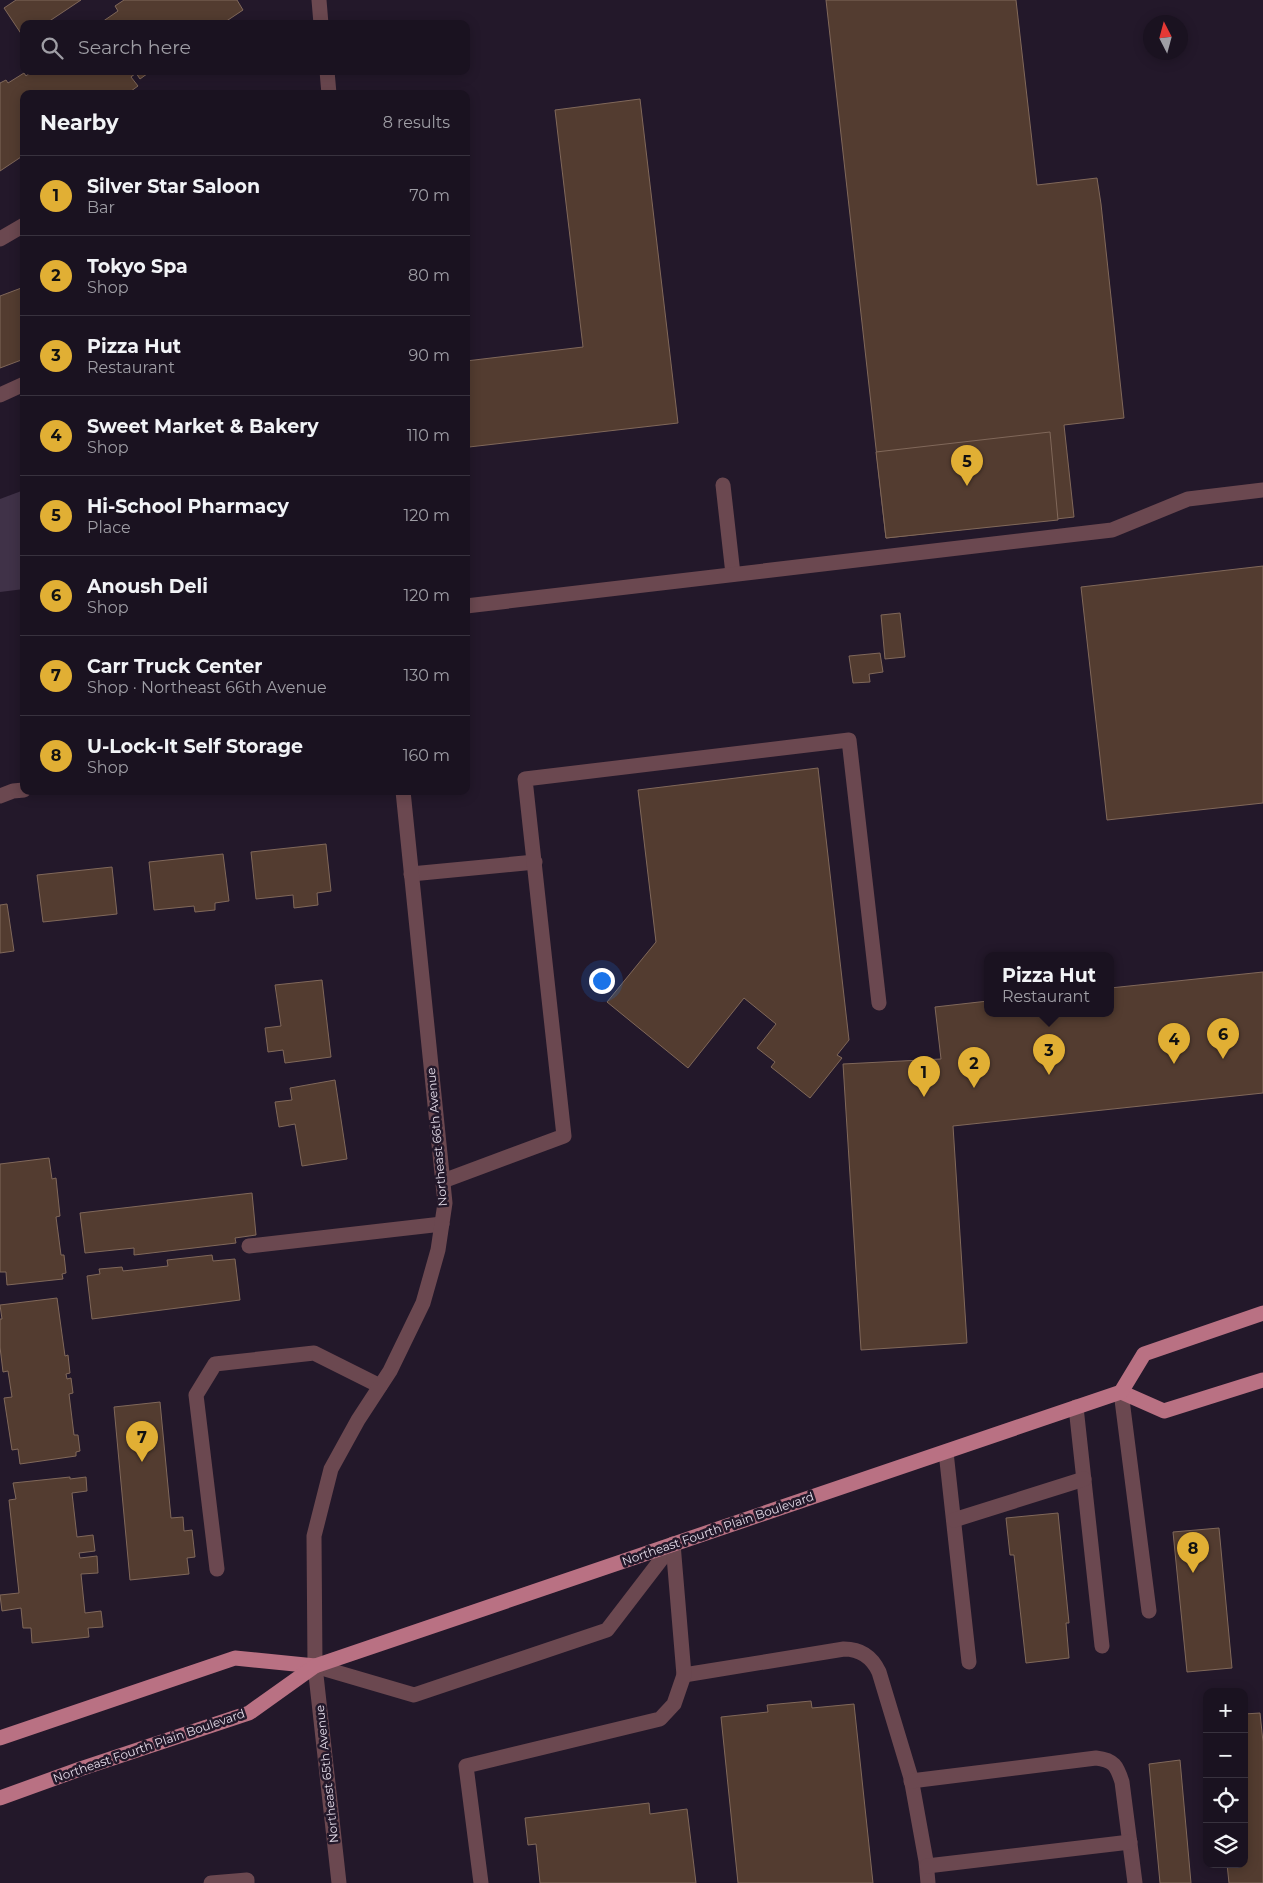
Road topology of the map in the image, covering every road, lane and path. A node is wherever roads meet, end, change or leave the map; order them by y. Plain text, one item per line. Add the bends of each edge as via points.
1 (319, 0) edge
2 (322, 20) edge
3 (327, 75) edge
4 (328, 90) edge
5 (20, 227) edge
6 (0, 239) edge
7 (20, 386) edge
8 (0, 394) edge
9 (723, 486) dead end
10 (1263, 490) edge
11 (732, 574) junction
12 (470, 606) edge
13 (20, 790) edge
14 (403, 795) edge
15 (0, 796) edge
16 (535, 862) junction
17 (411, 874) junction
18 (879, 1003) dead end
19 (443, 1181) junction
20 (442, 1224) junction
21 (249, 1246) dead end
22 (1263, 1312) edge
23 (1263, 1380) edge
24 (380, 1386) junction
25 (1121, 1392) junction
26 (1076, 1407) junction
27 (946, 1452) junction
28 (1084, 1479) junction
29 (954, 1520) junction
30 (672, 1544) junction
31 (217, 1569) dead end
32 (1150, 1611) dead end
33 (1102, 1646) dead end
34 (969, 1662) dead end
35 (316, 1666) junction
36 (684, 1675) junction
37 (0, 1738) edge
38 (911, 1781) junction
39 (0, 1798) edge
40 (1130, 1842) junction
41 (926, 1866) junction
42 (211, 1883) edge
43 (247, 1883) edge
44 (339, 1883) edge
45 (481, 1883) edge
46 (928, 1883) edge
47 (1135, 1883) edge

1 - 2 street
3 - 4 street
5 - 6 street
7 - 8 street
9 - 11 street
10 - 11 street via 1188,499 1112,530
11 - 12 street
13 - 15 street
14 - 17 street, Northeast 66th Avenue
16 - 17 street
16 - 18 street via 526,779 849,740
16 - 19 street via 564,1136
17 - 19 street, Northeast 66th Avenue
19 - 20 street, Northeast 66th Avenue via 445,1203
20 - 21 street
20 - 24 street, Northeast 66th Avenue via 423,1303
22 - 25 main road via 1144,1354
23 - 25 main road via 1164,1411
24 - 31 street via 314,1353 215,1364 196,1395
24 - 35 street, Northeast 66th Avenue via 332,1468 314,1536
25 - 26 main road, Northeast Fourth Plain Boulevard
25 - 32 street
26 - 27 main road, Northeast Fourth Plain Boulevard
26 - 28 street
27 - 29 street
27 - 30 main road, Northeast Fourth Plain Boulevard
28 - 29 street
28 - 33 street
29 - 34 street
30 - 35 main road, Northeast Fourth Plain Boulevard
30 - 35 street via 606,1630 414,1695
30 - 36 street
35 - 37 main road, Northeast Fourth Plain Boulevard via 235,1658
35 - 39 main road, Northeast Fourth Plain Boulevard via 249,1713 80,1768
35 - 44 street, Northeast 65th Avenue
36 - 38 street via 834,1650 850,1649 863,1653 876,1664
36 - 45 street via 674,1704 660,1719 466,1766
38 - 40 street via 1104,1759 1118,1769
38 - 41 street
40 - 41 street
40 - 47 street
41 - 46 street
42 - 43 street via 247,1880

